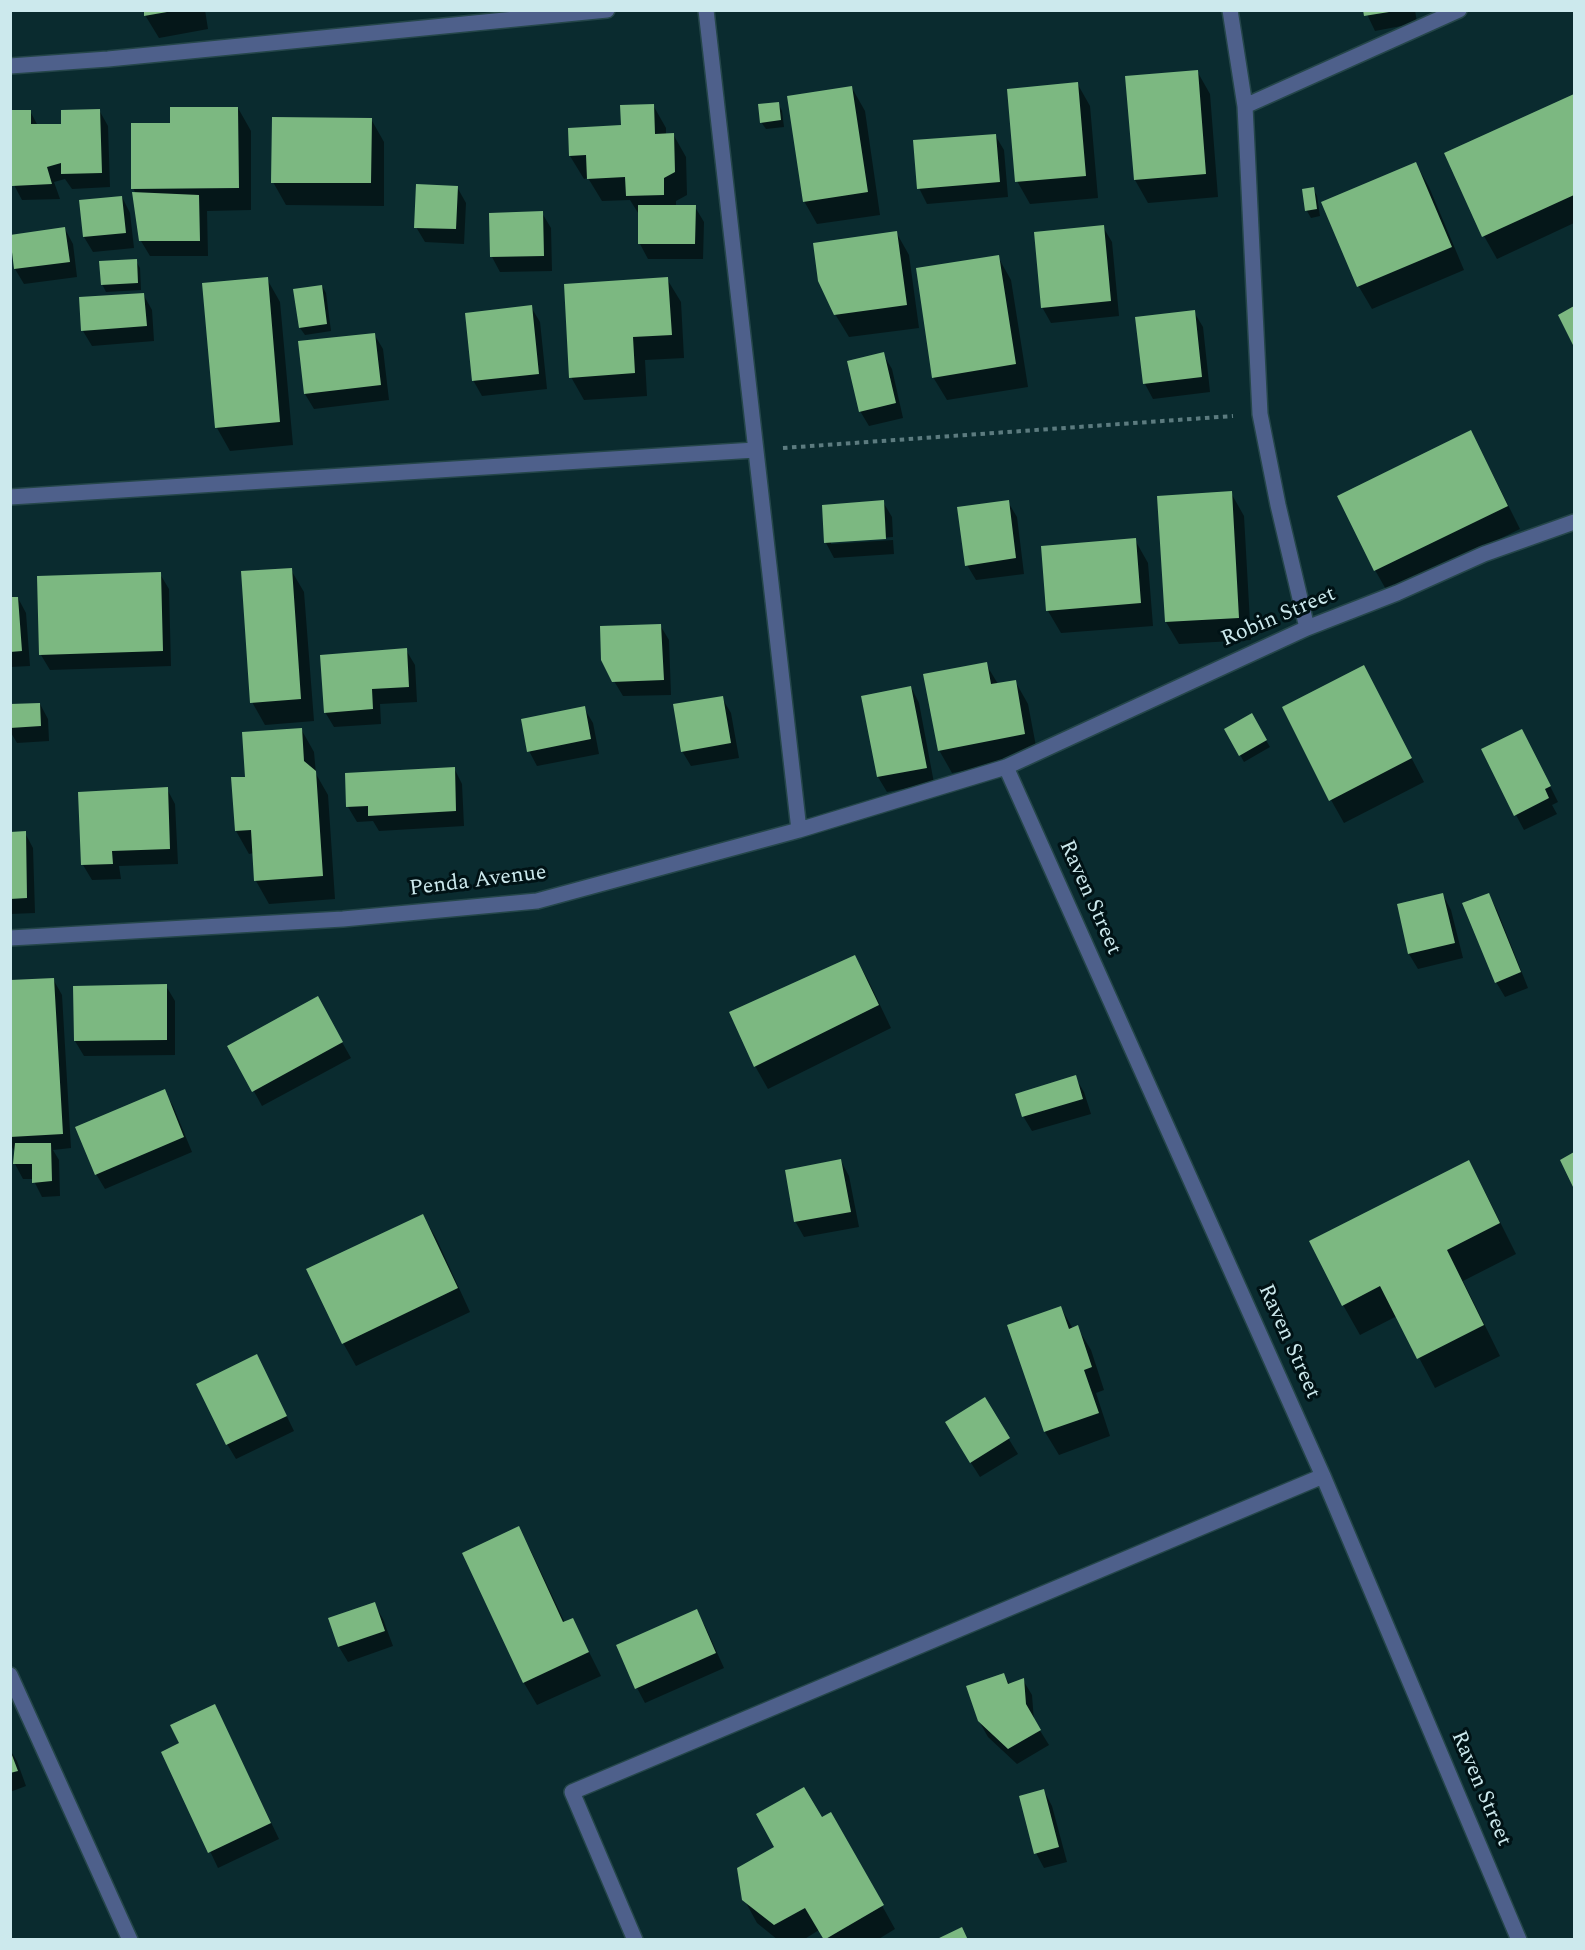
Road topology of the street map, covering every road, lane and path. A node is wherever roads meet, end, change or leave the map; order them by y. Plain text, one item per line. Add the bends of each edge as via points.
1 (607, 10) edge
2 (706, 10) edge
3 (1230, 10) edge
4 (1459, 10) edge
5 (10, 66) edge
6 (1245, 106) junction
7 (1260, 414) junction
8 (755, 450) junction
9 (10, 497) edge
10 (1575, 522) edge
11 (1307, 628) junction
12 (1006, 766) junction
13 (799, 830) junction
14 (10, 938) edge
15 (1323, 1476) junction
16 (10, 1675) edge
17 (130, 1940) edge
18 (635, 1940) edge
19 (1519, 1940) edge

1 - 5 street
2 - 8 street
3 - 6 street
4 - 6 street
6 - 7 street
7 - 8 path
7 - 11 street
8 - 9 street
8 - 13 street
10 - 11 street, Robin Street via 1484,554
11 - 12 street, Robin Street
12 - 13 street, Penda Avenue
12 - 15 street, Raven Street
13 - 14 street, Penda Avenue via 537,901 343,920
15 - 18 street via 572,1792
15 - 19 street, Raven Street
16 - 17 street

